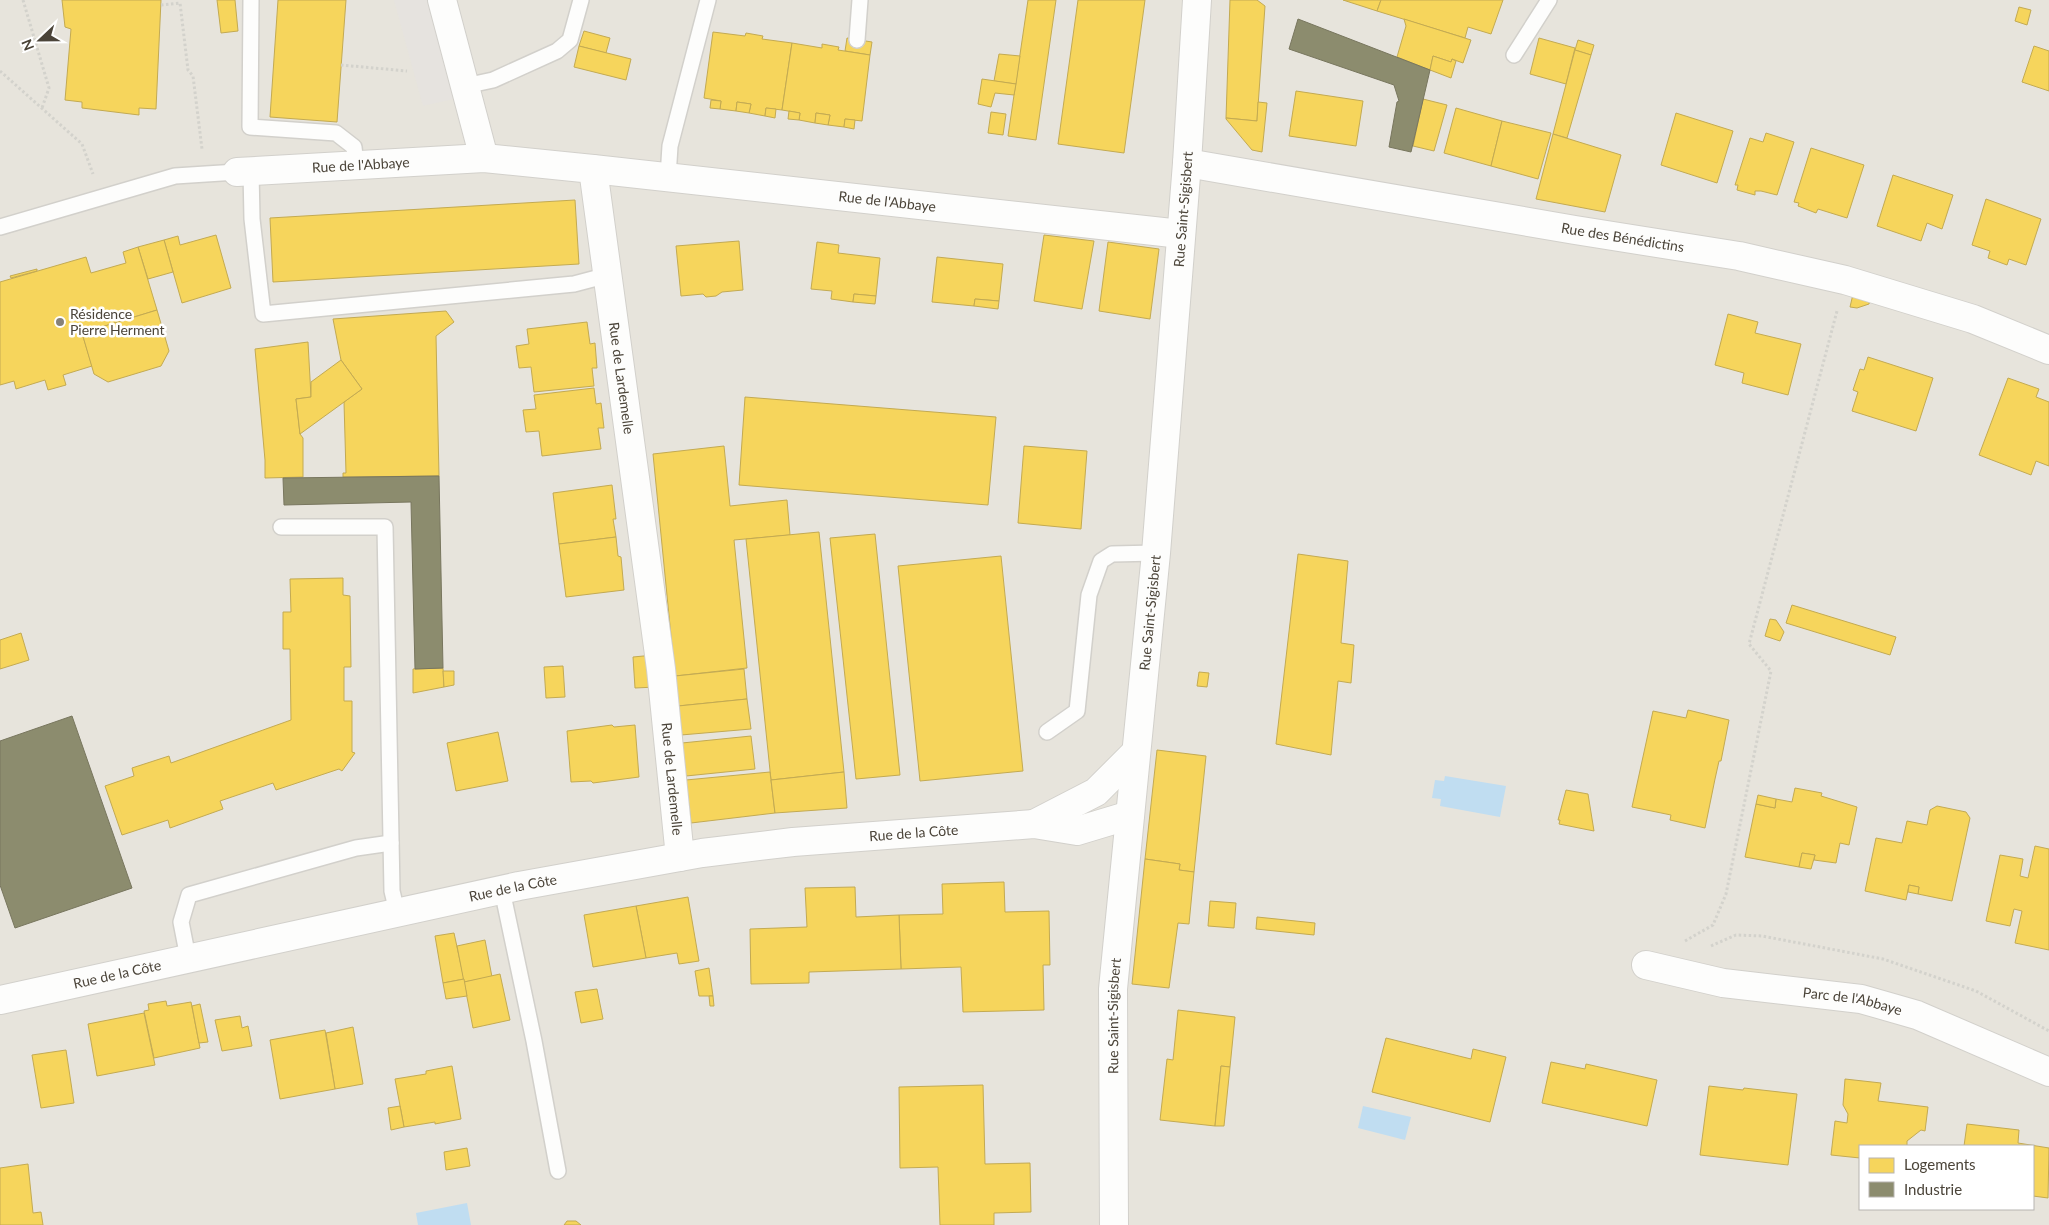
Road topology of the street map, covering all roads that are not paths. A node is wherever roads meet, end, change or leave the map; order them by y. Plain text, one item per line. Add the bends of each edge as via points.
1 (251, 0) edge
2 (442, 0) edge
3 (582, 0) edge
4 (708, 0) edge
5 (860, 0) edge
6 (1197, 0) edge
7 (1549, 0) edge
8 (857, 40) dead end
9 (1514, 55) dead end
10 (465, 86) junction
11 (484, 158) junction
12 (1187, 163) junction
13 (356, 165) junction
14 (593, 169) junction
15 (244, 172) junction
16 (668, 177) junction
17 (0, 228) edge
18 (1181, 234) junction
19 (608, 275) junction
20 (2049, 350) edge
21 (281, 526) dead end
22 (1156, 553) junction
23 (1047, 732) dead end
24 (1136, 752) junction
25 (1130, 815) junction
26 (1034, 824) junction
27 (391, 843) junction
28 (680, 857) junction
29 (502, 890) junction
30 (397, 912) junction
31 (188, 958) junction
32 (1646, 965) road end
33 (0, 1000) edge
34 (2049, 1072) edge
35 (558, 1171) dead end
36 (1114, 1225) edge

1 - 13 lane via 250,128 336,133 354,147
2 - 10 street
3 - 10 lane via 570,40 557,51 493,80
4 - 16 lane via 670,146
5 - 8 lane
6 - 12 street, Rue Saint-Sigisbert
7 - 9 lane
10 - 11 street
11 - 13 street, Rue de l'Abbaye
11 - 14 street
12 - 18 street, Rue Saint-Sigisbert
12 - 20 street, Rue des Bénédictins via 1739,256 1845,280 1972,319
13 - 15 street, Rue de l'Abbaye
14 - 16 street, Rue de l'Abbaye
14 - 19 street, Rue de Lardemelle
15 - 17 lane via 175,176
15 - 19 lane via 263,314 574,284
16 - 18 street, Rue de l'Abbaye
18 - 22 street, Rue Saint-Sigisbert
19 - 28 street, Rue de Lardemelle via 661,669
21 - 27 lane via 385,528
22 - 23 lane via 1112,554 1101,561 1089,595 1076,711
22 - 24 street, Rue Saint-Sigisbert
24 - 25 street, Rue Saint-Sigisbert
24 - 26 street, Rue de la Côte via 1096,792
25 - 26 street, Rue de la Côte via 1076,831
25 - 36 street, Rue Saint-Sigisbert via 1113,990
26 - 28 street, Rue de la Côte via 793,842
27 - 30 lane via 392,891
27 - 31 lane via 356,848 189,895 181,922
28 - 29 street, Rue de la Côte
29 - 30 street, Rue de la Côte
29 - 35 lane
30 - 31 street, Rue de la Côte
31 - 33 street, Rue de la Côte
32 - 34 street, Parc de l'Abbaye via 1723,983 1861,999 1917,1016

